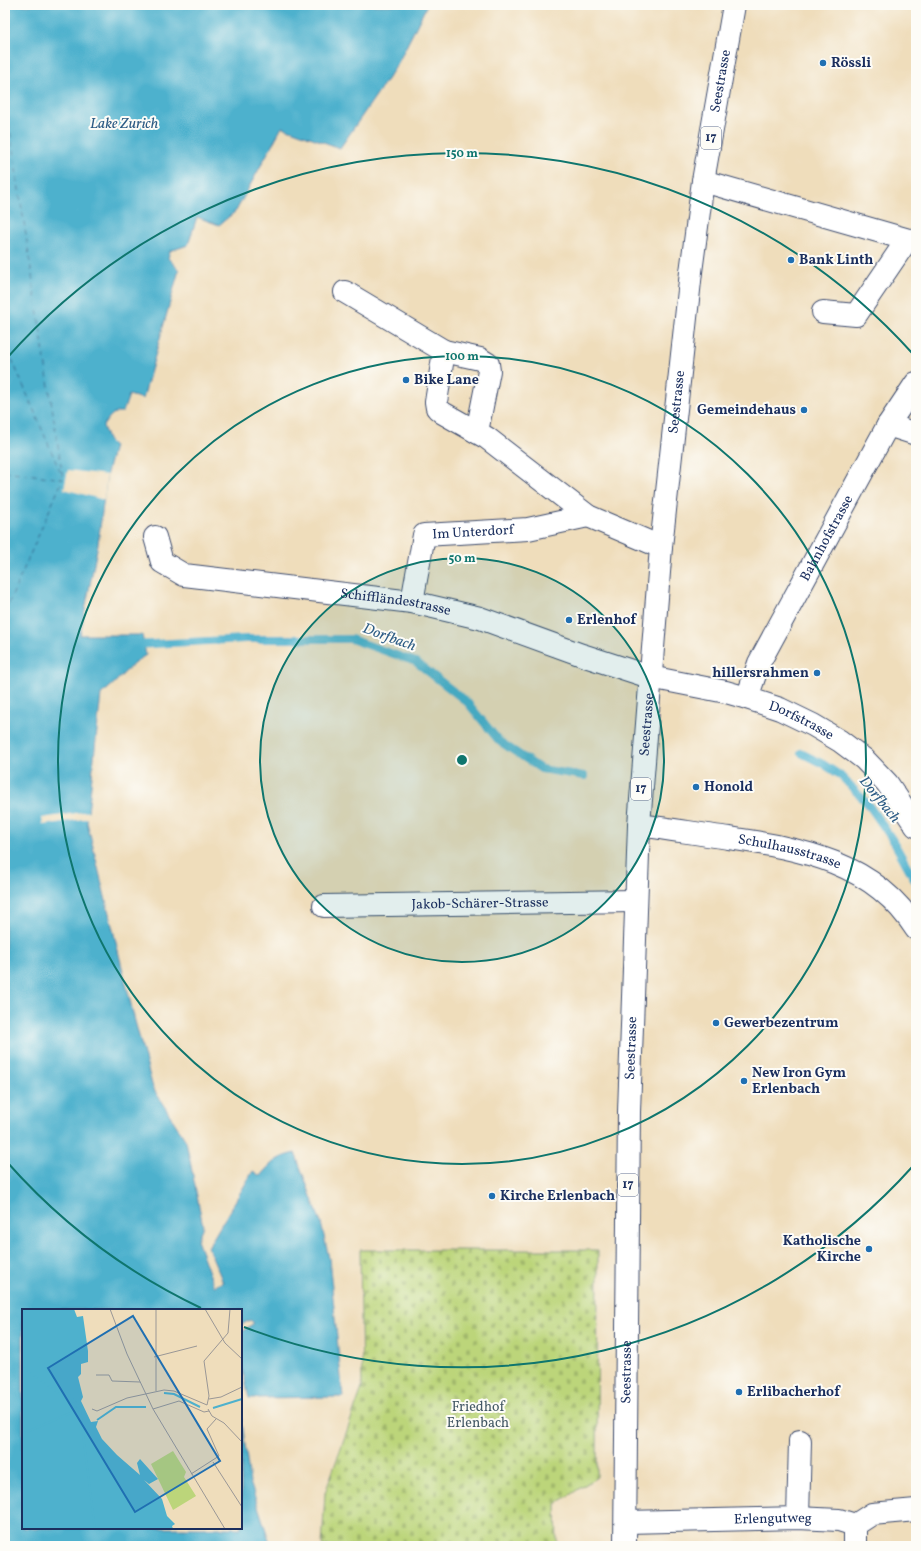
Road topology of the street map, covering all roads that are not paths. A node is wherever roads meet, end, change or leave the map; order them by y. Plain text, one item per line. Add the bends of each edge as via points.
1 (734, 5) edge
2 (704, 181) junction
3 (911, 241) edge
4 (345, 292) dead end
5 (823, 312) dead end
6 (444, 351) junction
7 (916, 383) edge
8 (888, 425) junction
9 (477, 432) junction
10 (916, 434) edge
11 (588, 516) junction
12 (155, 537) dead end
13 (660, 547) junction
14 (412, 602) junction
15 (650, 677) junction
16 (747, 698) junction
17 (639, 825) junction
18 (916, 826) edge
19 (635, 901) junction
20 (324, 906) dead end
21 (916, 929) edge
22 (800, 1441) dead end
23 (916, 1510) edge
24 (798, 1518) junction
25 (626, 1522) junction
26 (855, 1535) edge
27 (626, 1546) edge

1 - 2 street, Seestrasse / 17
2 - 3 street
2 - 13 street, Seestrasse / 17 via 691,272
3 - 5 street via 856,315
4 - 6 street
6 - 9 street via 437,408 443,414
6 - 9 street via 480,358 488,364 489,371
7 - 8 street, Bahnhofstrasse
8 - 10 street
8 - 16 street, Bahnhofstrasse via 759,663
9 - 11 street
11 - 13 street
11 - 14 street, Im Unterdorf via 528,529 424,535
12 - 14 street, Schiffländestrasse via 162,562 184,575
13 - 15 street, Seestrasse / 17
14 - 15 street, Schiffländestrasse via 480,618
15 - 16 street, Dorfstrasse
15 - 17 street, Seestrasse / 17
16 - 18 street, Dorfstrasse via 780,709 813,725 858,754 887,783
17 - 19 street, Seestrasse / 17
17 - 21 street, Schulhausstrasse via 778,845 826,859 851,870 876,886 908,916
19 - 20 street, Jakob-Schärer-Strasse
19 - 25 street, Seestrasse / 17 via 629,1112
22 - 24 street
23 - 26 street, Erlengutweg via 872,1514
24 - 25 street, Erlengutweg
24 - 26 street, Erlengutweg via 839,1520
25 - 27 street, Seestrasse / 17

